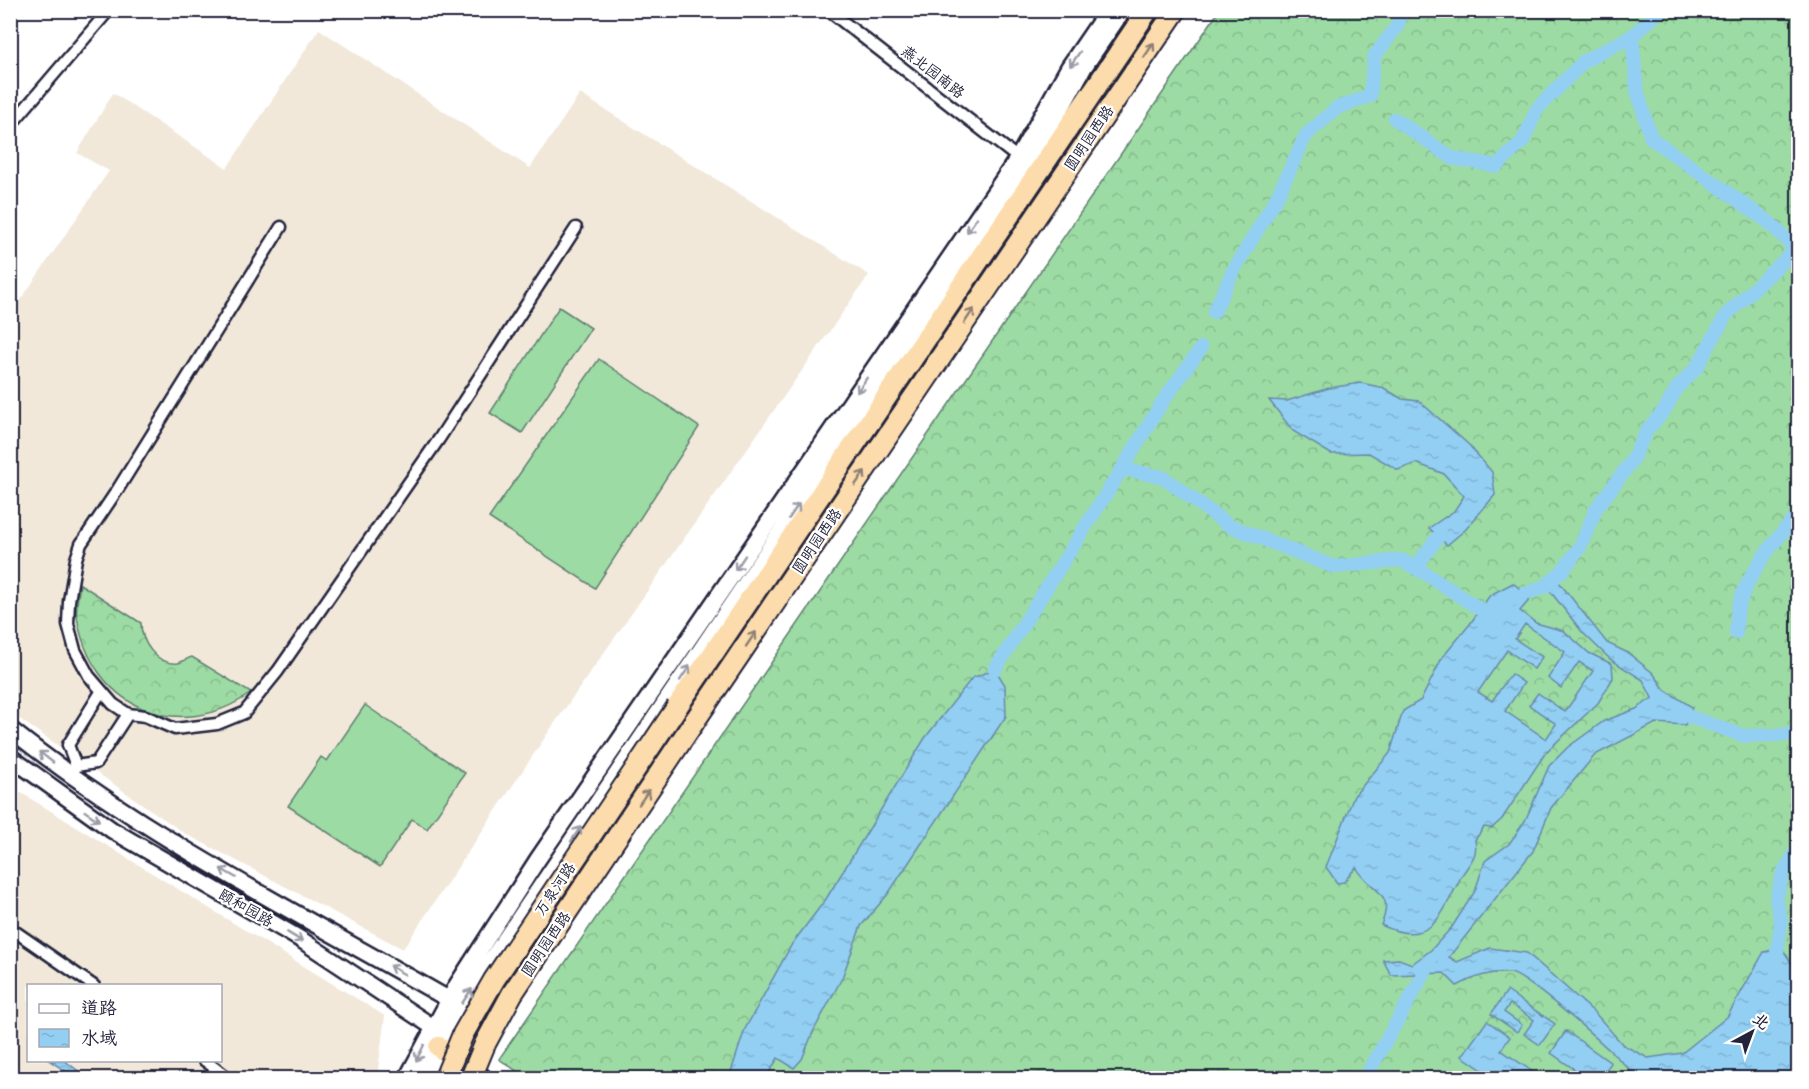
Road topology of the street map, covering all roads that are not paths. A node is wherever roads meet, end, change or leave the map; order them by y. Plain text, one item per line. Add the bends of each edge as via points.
1 (109, 10) edge
2 (1108, 10) edge
3 (1123, 10) edge
4 (1148, 10) edge
5 (1176, 10) edge
6 (830, 11) edge
7 (10, 126) edge
8 (1018, 158) junction
9 (281, 227) dead end
10 (576, 228) dead end
11 (101, 692) junction
12 (677, 707) joint
13 (129, 714) junction
14 (10, 729) edge
15 (10, 757) edge
16 (73, 771) junction
17 (10, 928) edge
18 (91, 984) edge
19 (448, 999) junction
20 (433, 1027) junction
21 (439, 1047) junction
22 (207, 1062) edge
23 (220, 1078) edge
24 (407, 1078) edge
25 (424, 1078) edge
26 (446, 1078) edge
27 (471, 1078) edge
28 (481, 1078) edge

1 - 7 street
2 -> 8 street via 1069,67
21 -> 3 street via 453,1016 1037,152 1084,67
4 - 12 highway, 圆明园西路
27 -> 5 highway, 圆明园西路, bridge via 512,994
6 - 8 street, 燕北园南路
8 -> 19 street via 604,761
9 - 11 street via 81,544 68,624 75,650
10 - 13 street via 439,439 278,671 244,713 216,724 175,729 145,716
11 - 13 street
11 - 16 street via 68,745
12 - 26 highway, 万泉河路, bridge via 494,980 463,1034
13 - 16 street via 96,763
16 -> 14 street, 颐和园路
15 -> 20 street, 颐和园路 via 112,830 300,939
19 -> 16 street, 颐和园路 via 181,846
17 - 18 street
19 - 20 street
19 - 21 street
20 - 21 street
20 -> 24 street
21 - 25 street
21 - 28 highway
22 - 23 street via 223,1074

